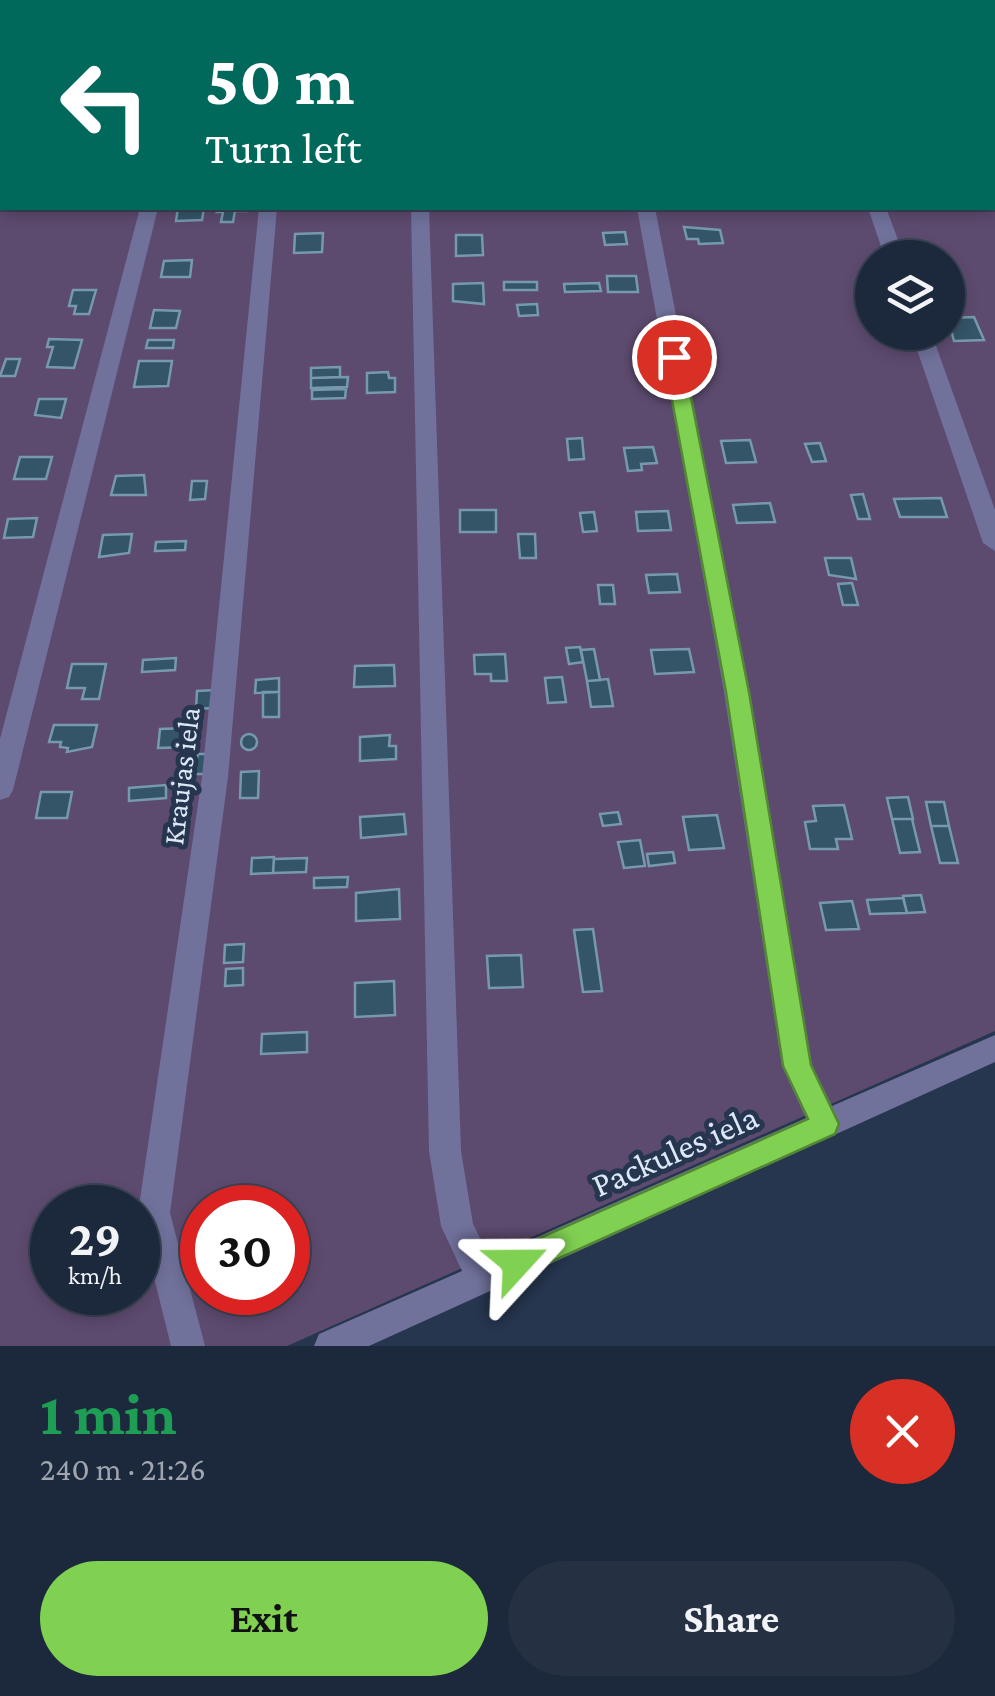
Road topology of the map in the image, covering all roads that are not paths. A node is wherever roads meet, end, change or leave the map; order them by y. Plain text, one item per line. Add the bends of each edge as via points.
1 (147, 210) edge
2 (268, 210) edge
3 (420, 210) edge
4 (646, 210) edge
5 (878, 210) edge
6 (889, 240) edge
7 (927, 350) edge
8 (995, 543) edge
9 (0, 790) edge
10 (995, 1048) edge
11 (825, 1124) junction
12 (482, 1278) junction
13 (188, 1346) edge
14 (331, 1346) edge

1 - 9 street
2 - 13 street, Kraujas iela via 215,777 154,1212
3 - 12 street via 445,1151 457,1226
4 - 11 street via 737,692 797,1066
5 - 6 street
7 - 8 street
10 - 11 street, Packules iela
11 - 12 street, Packules iela
12 - 14 street, Packules iela

